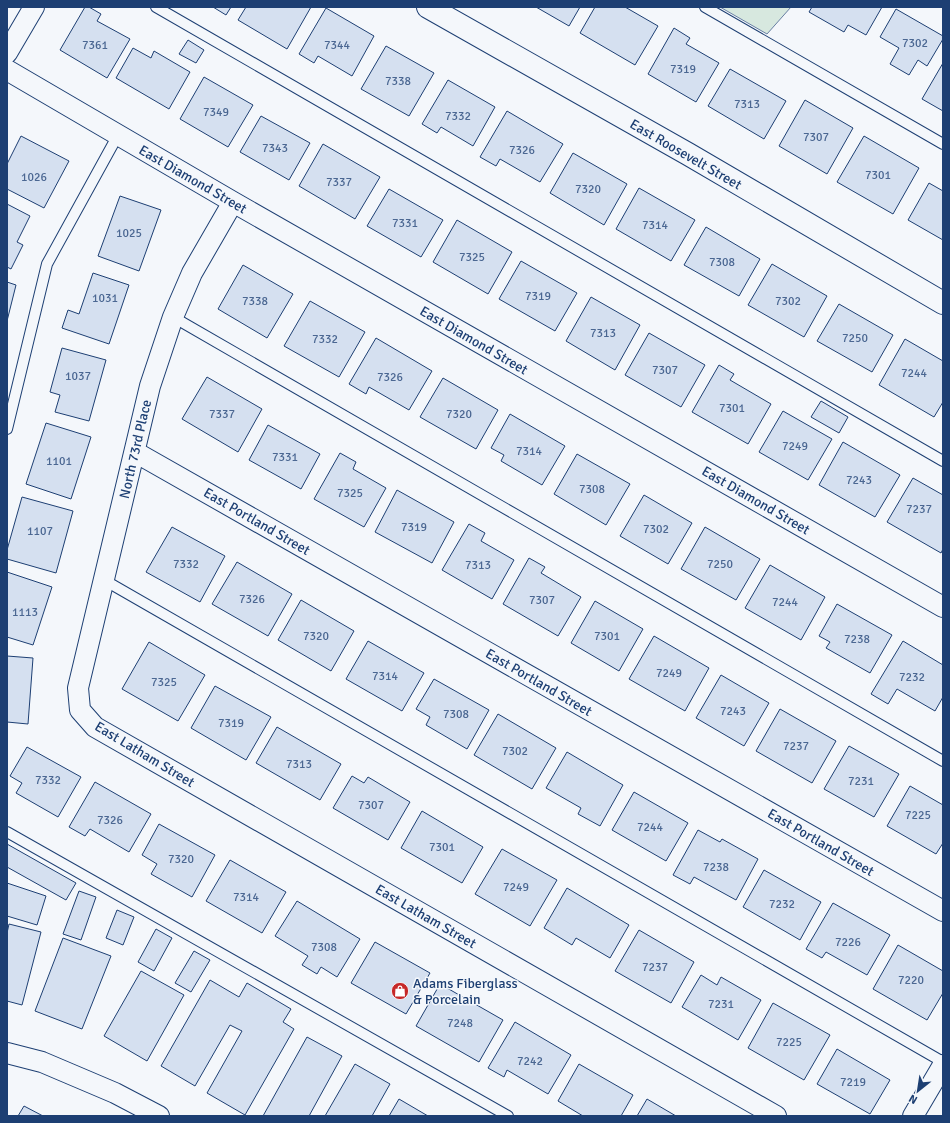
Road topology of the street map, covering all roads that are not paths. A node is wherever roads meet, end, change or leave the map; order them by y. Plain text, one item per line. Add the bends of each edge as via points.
1 (34, 7) edge
2 (156, 7) edge
3 (428, 7) edge
4 (705, 7) edge
5 (7, 53) edge
6 (7, 70) edge
7 (118, 135) junction
8 (943, 144) edge
9 (233, 202) junction
10 (943, 303) edge
11 (172, 317) junction
12 (7, 429) edge
13 (135, 452) junction
14 (943, 460) edge
15 (104, 580) junction
16 (943, 607) edge
17 (80, 710) joint
18 (943, 761) edge
19 (7, 832) edge
20 (943, 911) edge
21 (7, 1053) edge
22 (943, 1062) edge
23 (943, 1065) edge
24 (159, 1116) edge
25 (508, 1116) edge
26 (776, 1116) edge
27 (913, 1116) edge

1 - 5 street
2 - 14 lane
3 - 10 street, East Roosevelt Street via 688,154
4 - 8 lane
6 - 7 street, East Diamond Street
7 - 9 street, East Diamond Street
7 - 12 lane via 47,264
9 - 11 street, North 73rd Place via 192,273
9 - 16 street, East Diamond Street
11 - 13 street, North 73rd Place via 150,386
11 - 18 lane
13 - 15 street, North 73rd Place
13 - 20 street, East Portland Street
15 - 17 street, North 73rd Place via 78,688
15 - 22 lane
17 - 26 street, East Latham Street via 95,726
19 - 25 lane
21 - 24 street via 42,1062 115,1093
23 - 27 street

